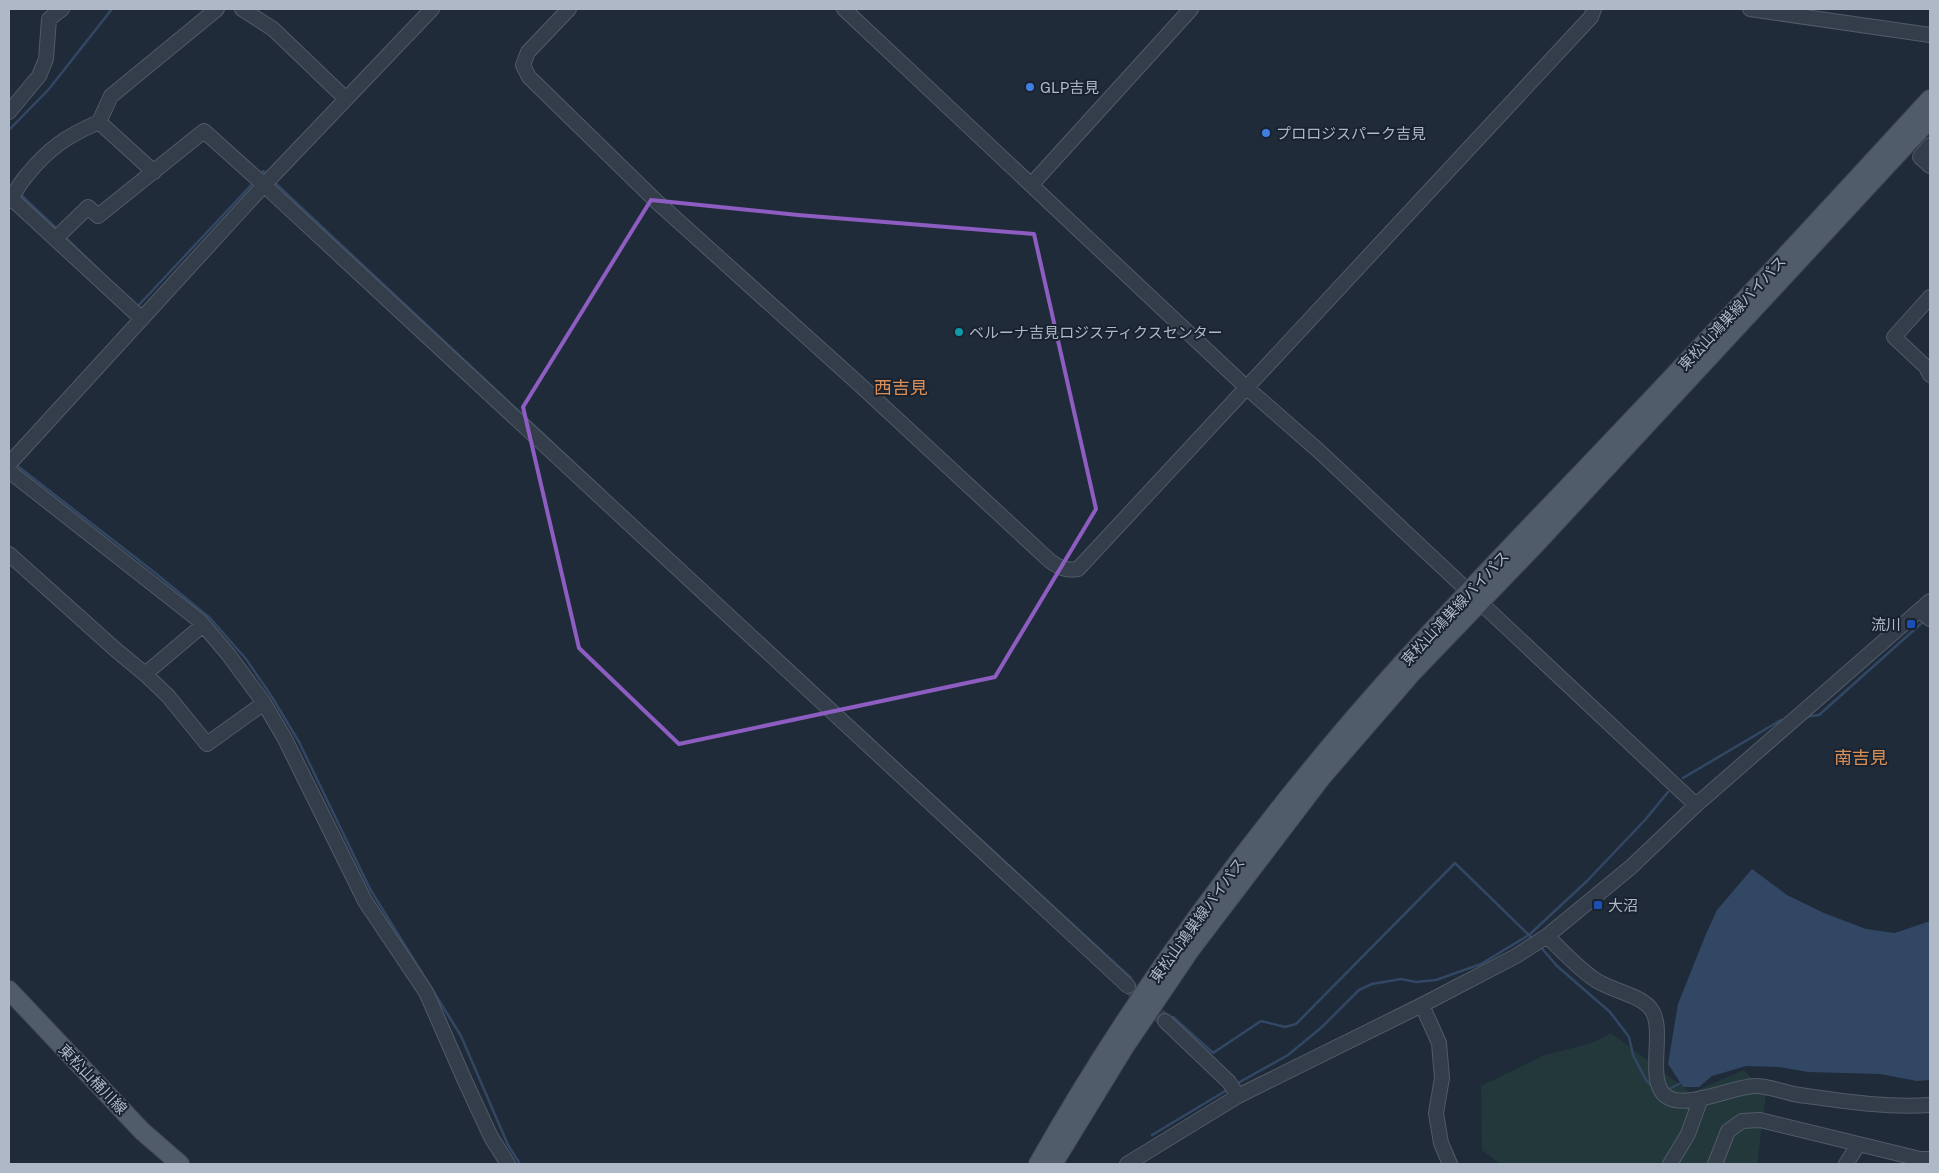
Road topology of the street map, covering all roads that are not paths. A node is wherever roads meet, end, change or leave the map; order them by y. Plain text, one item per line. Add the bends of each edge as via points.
1 (62, 9) edge
2 (217, 9) edge
3 (242, 9) edge
4 (432, 9) edge
5 (569, 9) edge
6 (844, 9) edge
7 (1192, 9) edge
8 (1594, 9) edge
9 (1750, 9) edge
10 (1930, 35) edge
11 (346, 99) junction
12 (1930, 99) edge
13 (9, 112) edge
14 (1930, 119) edge
15 (99, 122) junction
16 (1930, 145) edge
17 (1930, 166) edge
18 (154, 172) junction
19 (259, 181) junction
20 (1031, 185) junction
21 (10, 200) edge
22 (58, 236) junction
23 (1930, 297) edge
24 (142, 319) junction
25 (1930, 374) edge
26 (1247, 388) junction
27 (9, 464) edge
28 (9, 471) edge
29 (9, 554) edge
30 (1474, 598) junction
31 (1927, 610) edge
32 (203, 625) junction
33 (145, 674) junction
34 (264, 703) junction
35 (1696, 805) junction
36 (1547, 936) junction
37 (1128, 986) tunnel mouth
38 (9, 990) edge
39 (1422, 1004) junction
40 (1165, 1021) tunnel mouth
41 (1238, 1096) junction
42 (1701, 1098) junction
43 (1930, 1105) edge
44 (1858, 1145) junction
45 (1930, 1159) edge
46 (180, 1164) edge
47 (508, 1164) edge
48 (1038, 1164) edge
49 (1053, 1164) edge
50 (1127, 1164) edge
51 (1450, 1164) edge
52 (1670, 1164) edge
53 (1715, 1164) edge
54 (1846, 1164) edge

1 - 13 street via 49,19 46,59 39,76
2 - 15 street via 111,96
3 - 11 street via 273,29
4 - 11 street
5 - 26 street via 528,52 523,65 529,77 656,201 1058,567 1068,571 1078,569
6 - 20 street
7 - 20 street
8 - 26 street via 1591,17
9 - 10 street
11 - 19 street
12 - 30 main road, 東松山鴻巣線バイパス
14 - 30 main road, 東松山鴻巣線バイパス
15 - 18 street
15 - 21 street via 52,148 25,176
16 - 17 street via 1920,156
18 - 19 street via 204,131
18 - 22 street via 98,216 88,206
19 - 24 street
19 - 37 street
20 - 26 street
21 - 22 street
22 - 24 street
23 - 25 street via 1894,337
24 - 27 street
26 - 30 street via 1320,452
28 - 32 street
29 - 33 street
30 - 35 street
30 - 48 main road, 東松山鴻巣線バイパス via 1373,697 1266,826 1145,991
30 - 49 main road, 東松山鴻巣線バイパス via 1322,777 1258,859 1160,994
31 - 35 street
32 - 33 street
32 - 34 street
33 - 34 street via 168,696 207,744
34 - 47 street via 365,901 426,992 472,1097
35 - 36 street via 1630,867
36 - 39 street via 1516,956
36 - 42 street via 1595,980 1636,998 1651,1009 1656,1023 1656,1076 1659,1086 1669,1098
38 - 46 main road, 東松山桶川線 via 142,1131
39 - 41 street
39 - 51 street via 1439,1043 1442,1078 1436,1113 1441,1143
40 - 41 street via 1229,1082
41 - 50 street
42 - 43 street via 1756,1085 1796,1095 1863,1104
42 - 52 street via 1688,1134
44 - 45 street
44 - 53 street via 1760,1120 1742,1121 1728,1131
44 - 54 street

